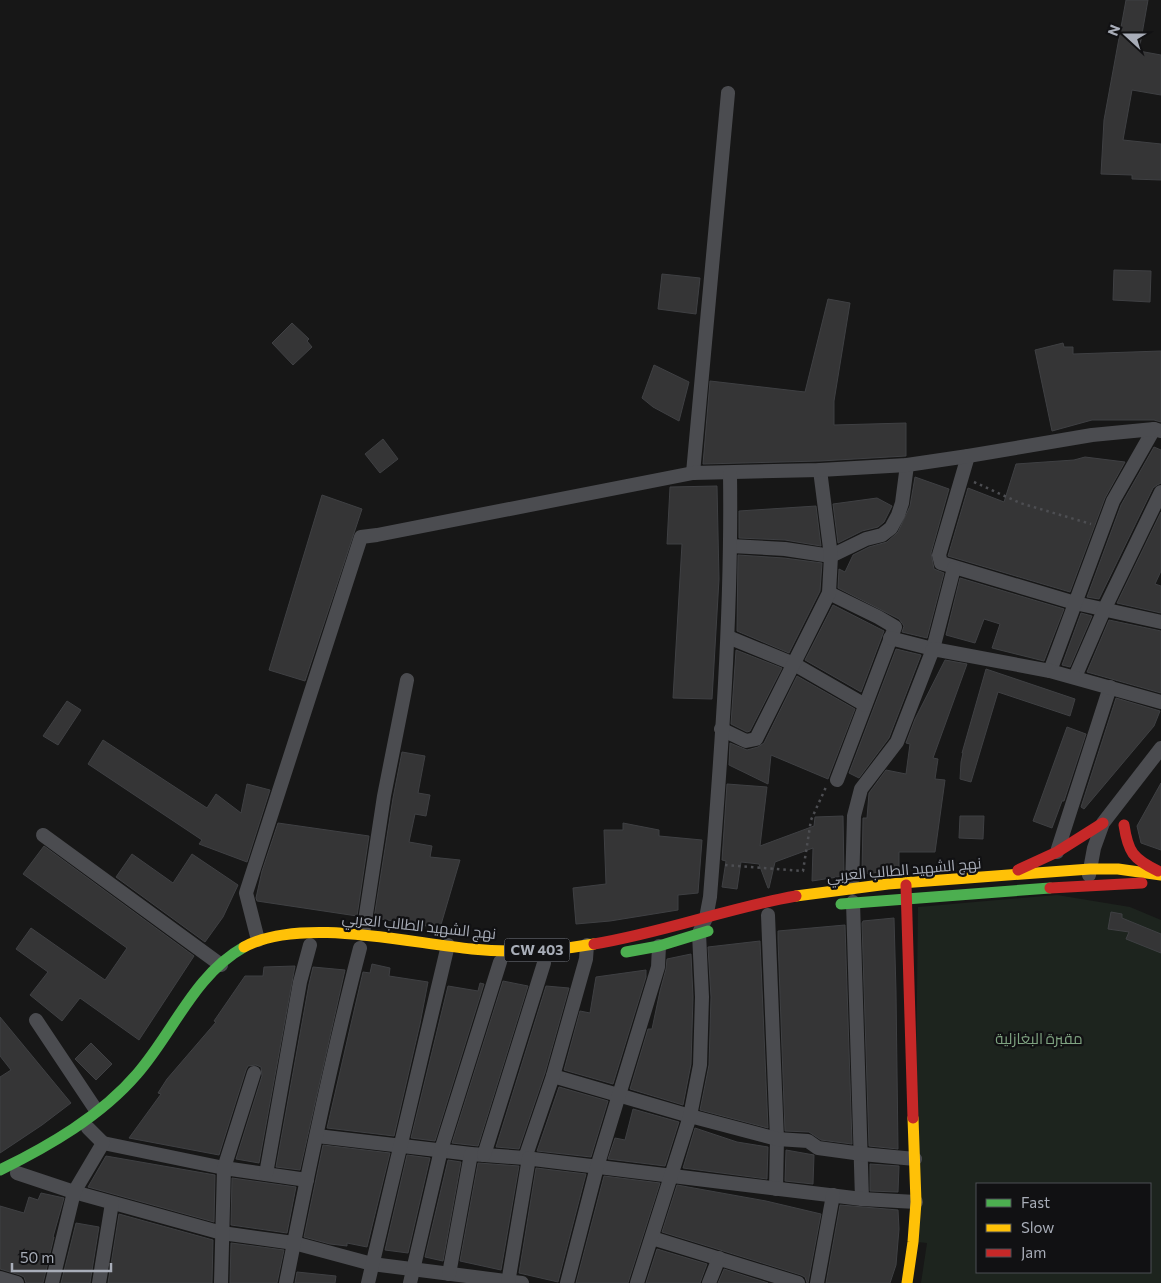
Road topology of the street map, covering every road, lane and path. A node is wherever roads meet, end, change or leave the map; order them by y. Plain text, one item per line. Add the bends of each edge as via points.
1 (728, 93) dead end
2 (1157, 430) edge
3 (968, 456) junction
4 (907, 465) junction
5 (820, 470) junction
6 (693, 473) junction
7 (730, 474) junction
8 (962, 477) junction
9 (1161, 492) edge
10 (1102, 528) junction
11 (731, 546) junction
12 (831, 556) junction
13 (954, 568) junction
14 (829, 593) junction
15 (1075, 603) junction
16 (1104, 610) junction
17 (1160, 620) edge
18 (728, 637) junction
19 (890, 638) junction
20 (933, 649) junction
21 (794, 664) junction
22 (1050, 671) junction
23 (1075, 676) junction
24 (407, 680) dead end
25 (1110, 687) junction
26 (1161, 702) edge
27 (865, 706) junction
28 (721, 729) junction
29 (1161, 748) edge
30 (837, 780) joint
31 (1123, 797) junction
32 (1103, 823) junction
33 (1124, 825) junction
34 (43, 835) dead end
35 (1057, 852) junction
36 (712, 864) junction
37 (1090, 869) junction
38 (1118, 869) junction
39 (1161, 874) edge
40 (1007, 876) junction
41 (1161, 881) edge
42 (906, 883) junction
43 (1117, 884) junction
44 (1087, 886) junction
45 (852, 888) junction
46 (907, 899) junction
47 (853, 902) junction
48 (825, 906) dead end
49 (767, 916) dead end
50 (706, 918) junction
51 (716, 929) dead end
52 (699, 933) junction
53 (362, 934) junction
54 (258, 940) junction
55 (308, 946) dead end
56 (659, 946) junction
57 (360, 948) dead end
58 (619, 953) dead end
59 (446, 954) junction
60 (586, 956) junction
61 (501, 962) dead end
62 (548, 962) joint
63 (528, 963) dead end
64 (221, 965) junction
65 (176, 1019) junction
66 (36, 1020) dead end
67 (186, 1027) dead end
68 (153, 1072) dead end
69 (254, 1073) dead end
70 (553, 1076) junction
71 (618, 1096) junction
72 (96, 1110) junction
73 (690, 1116) junction
74 (88, 1128) junction
75 (317, 1136) junction
76 (777, 1139) junction
77 (55, 1144) junction
78 (103, 1144) junction
79 (400, 1147) junction
80 (441, 1150) junction
81 (862, 1154) junction
82 (477, 1155) junction
83 (527, 1158) junction
84 (916, 1159) junction
85 (597, 1167) junction
86 (224, 1168) junction
87 (0, 1170) edge
88 (17, 1173) junction
89 (266, 1174) junction
90 (672, 1176) junction
91 (307, 1180) junction
92 (1, 1182) dead end
93 (776, 1189) junction
94 (74, 1192) junction
95 (833, 1195) junction
96 (862, 1199) junction
97 (916, 1202) junction
98 (112, 1203) junction
99 (222, 1233) junction
100 (652, 1238) junction
101 (294, 1243) junction
102 (719, 1258) junction
103 (372, 1264) junction
104 (449, 1274) junction
105 (412, 1276) edge
106 (0, 1278) edge
107 (470, 1280) edge
108 (513, 1282) edge
109 (17, 1283) edge
110 (52, 1283) edge
111 (99, 1283) edge
112 (221, 1283) edge
113 (286, 1283) edge
114 (368, 1283) edge
115 (567, 1283) edge
116 (637, 1283) edge
117 (709, 1283) edge
118 (798, 1283) edge
119 (817, 1283) edge
120 (907, 1283) edge

1 - 6 street
2 - 3 street via 1092,435
2 - 10 street via 1113,500
3 - 4 street
3 - 8 street
4 - 5 street
4 - 12 street via 902,503 891,528 882,535
5 - 7 street
5 - 12 street
6 - 7 street
6 - 54 street via 361,537 246,892
7 - 11 street
8 - 10 path via 1020,503
8 - 13 street via 939,555 940,563
9 - 16 street
10 - 15 street
11 - 12 street
11 - 18 street
12 - 14 street
13 - 15 street
13 - 20 street
14 - 19 street via 894,627
14 - 21 street
15 - 16 street
15 - 22 street
16 - 17 street
16 - 23 street
18 - 21 street
18 - 28 street
19 - 20 street
19 - 27 street
20 - 22 street
20 - 45 street via 897,742 861,789 854,816
21 - 27 street
21 - 28 street via 756,739 746,741
22 - 23 street
23 - 25 street
24 - 53 street
25 - 26 street
25 - 35 street
27 - 30 street
28 - 36 street
29 - 31 street
30 - 36 path via 824,788 811,820 803,871
31 - 32 street
31 - 33 street
32 - 35 main road
32 - 37 street
33 - 38 street
33 - 39 main road via 1127,846
34 - 64 street
35 - 40 main road
36 - 50 street
37 - 38 main road, نهج الشهيد الطالب العربي / CW 403
37 - 40 main road, نهج الشهيد الطالب العربي / CW 403
37 - 44 street
38 - 39 main road, نهج الشهيد الطالب العربي / CW 403
38 - 43 street
40 - 42 main road, نهج الشهيد الطالب العربي / CW 403
41 - 43 main road, نهج الشهيد الطالب العربي
42 - 45 main road, نهج الشهيد الطالب العربي / CW 403
42 - 46 main road
43 - 44 main road, نهج الشهيد الطالب العربي
44 - 46 main road, نهج الشهيد الطالب العربي
45 - 50 main road, نهج الشهيد الطالب العربي / CW 403 via 769,901
46 - 47 main road, نهج الشهيد الطالب العربي
46 - 84 main road
47 - 48 main road, نهج الشهيد الطالب العربي
47 - 81 street
49 - 76 street
50 - 52 street
50 - 60 main road, نهج الشهيد الطالب العربي / CW 403 via 645,934
51 - 52 main road
52 - 56 main road
52 - 73 street via 702,997 700,1065
53 - 54 main road, نهج الشهيد الطالب العربي / CW 403 via 308,932
53 - 59 main road, نهج الشهيد الطالب العربي / CW 403
54 - 64 main road, نهج الشهيد الطالب العربي / CW 403
55 - 89 street
56 - 58 main road
56 - 71 street via 658,967
57 - 75 street
59 - 60 main road, نهج الشهيد الطالب العربي / CW 403 via 474,949 547,950
59 - 79 street
60 - 70 street
61 - 80 street
62 - 63 main road, CW 403
62 - 82 street
64 - 65 main road, نهج الشهيد الطالب العربي / CW 403 via 196,991
65 - 67 main road
65 - 72 main road, نهج الشهيد الطالب العربي / CW 403 via 134,1077
66 - 72 street
68 - 74 main road, نهج الشهيد الطالب العربي / CW 403
69 - 86 street
70 - 71 street
70 - 83 street
71 - 73 street
71 - 85 street
72 - 77 main road, نهج الشهيد الطالب العربي / CW 403
73 - 76 street
73 - 90 street
74 - 77 main road, نهج الشهيد الطالب العربي / CW 403
74 - 78 street
75 - 79 street
75 - 91 street
76 - 81 street via 808,1141 818,1148
76 - 93 street
77 - 87 main road, نهج الشهيد الطالب العربي / CW 403
77 - 88 main road, نهج الشهيد الطالب العربي / CW 403
78 - 86 street
78 - 94 street
79 - 80 street
79 - 103 street
80 - 82 street
80 - 105 street
81 - 84 street
81 - 96 street
82 - 83 street
82 - 104 street
83 - 85 street
83 - 108 street
84 - 97 main road
85 - 90 street
85 - 115 street
86 - 89 street
86 - 99 street
88 - 92 main road, نهج الشهيد الطالب العربي / CW 403
88 - 94 street
89 - 91 street
90 - 93 street
90 - 100 street
91 - 101 street
93 - 95 street
94 - 98 street
94 - 110 street
95 - 96 street
95 - 119 street
96 - 97 street
97 - 120 main road
98 - 99 street
98 - 111 street
99 - 101 street
99 - 112 street
100 - 102 street
100 - 116 street
101 - 103 street
101 - 113 street
102 - 117 street
102 - 118 street
103 - 105 street
103 - 114 street
104 - 105 street
104 - 107 street
106 - 109 street
107 - 108 street

